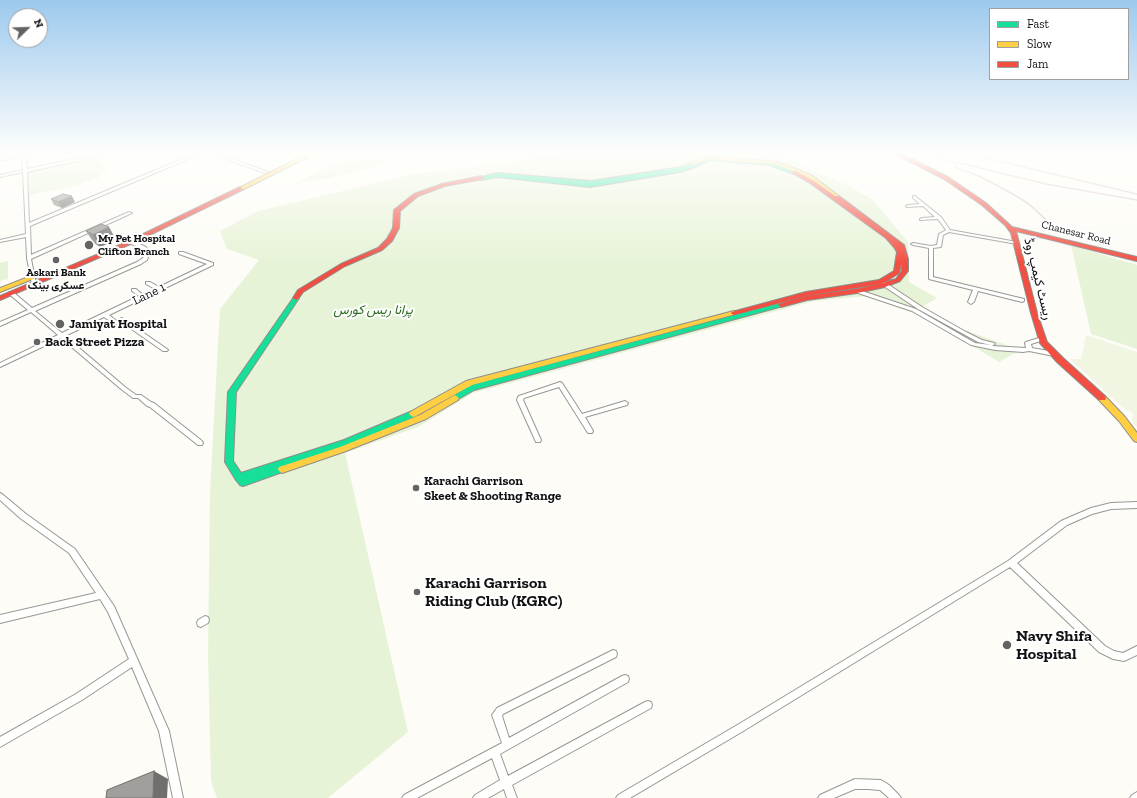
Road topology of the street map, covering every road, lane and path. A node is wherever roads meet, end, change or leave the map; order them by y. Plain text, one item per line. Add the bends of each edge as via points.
1 (26, 189) edge
2 (114, 189) edge
3 (234, 189) edge
4 (236, 189) edge
5 (432, 189) edge
6 (822, 189) edge
7 (962, 189) edge
8 (219, 197) junction
9 (914, 197) dead end
10 (923, 205) junction
11 (908, 206) dead end
12 (130, 213) dead end
13 (939, 218) junction
14 (922, 219) dead end
15 (28, 225) junction
16 (1010, 228) junction
17 (949, 231) junction
18 (28, 234) junction
19 (0, 241) edge
20 (131, 242) junction
21 (1017, 243) junction
22 (913, 244) dead end
23 (931, 247) junction
24 (181, 253) dead end
25 (29, 258) junction
26 (1137, 259) edge
27 (32, 281) junction
28 (148, 283) dead end
29 (883, 283) junction
30 (158, 289) junction
31 (976, 289) junction
32 (0, 290) edge
33 (134, 290) dead end
34 (857, 291) junction
35 (11, 293) junction
36 (143, 297) junction
37 (0, 298) edge
38 (1022, 300) dead end
39 (971, 302) dead end
40 (32, 311) junction
41 (105, 315) junction
42 (122, 320) dead end
43 (116, 323) dead end
44 (0, 324) edge
45 (61, 336) junction
46 (1042, 340) junction
47 (165, 350) dead end
48 (1026, 350) junction
49 (1054, 354) junction
50 (0, 365) edge
51 (625, 403) dead end
52 (582, 416) junction
53 (590, 431) dead end
54 (1137, 439) edge
55 (538, 440) dead end
56 (200, 443) dead end
57 (239, 477) junction
58 (0, 496) edge
59 (1137, 505) edge
60 (1011, 563) junction
61 (102, 595) junction
62 (0, 619) edge
63 (1137, 650) edge
64 (613, 654) dead end
65 (134, 661) junction
66 (625, 679) dead end
67 (648, 704) dead end
68 (0, 742) edge
69 (507, 745) junction
70 (494, 752) junction
71 (506, 782) junction
72 (178, 798) edge
73 (406, 798) edge
74 (478, 798) edge
75 (512, 798) edge
76 (621, 798) edge
77 (823, 798) edge
78 (896, 798) edge

1 - 15 street
2 - 15 street
3 - 8 street
4 - 8 street
5 - 57 street via 416,195 397,210 396,228 390,240 380,249 343,265 300,291 232,392 229,462
6 - 29 street via 897,246 900,252 897,272
7 - 16 street, ریسٹ کیمپ روڈ via 984,204
8 - 20 street
8 - 27 street
9 - 10 street
10 - 11 street
10 - 13 street
12 - 25 street
13 - 14 street
13 - 17 street
15 - 18 street
16 - 21 street, ریسٹ کیمپ روڈ
16 - 26 street, Chanesar Road
17 - 21 street
17 - 23 street via 941,234 939,246
18 - 19 street
18 - 25 street
20 - 27 street
20 - 40 street via 144,248 147,254 140,263
21 - 46 street, ریسٹ کیمپ روڈ
22 - 23 street
23 - 31 street via 931,278
24 - 30 street, Lane 1 via 211,264
25 - 27 street
27 - 32 street
27 - 35 street
28 - 30 street
29 - 34 street
29 - 48 street via 908,302 980,340
29 - 57 street via 806,294 469,383 418,412 347,442
30 - 36 street, Lane 1
31 - 38 street
31 - 39 street
33 - 36 street
34 - 48 street via 914,310 973,344
34 - 57 street via 807,298 471,388 423,417 343,449 243,482
35 - 37 street
35 - 40 street
36 - 41 street, Lane 1
40 - 44 street
40 - 45 street
41 - 43 street
41 - 45 street, Lane 1
42 - 47 street
45 - 50 street, Lane 1
45 - 56 street via 135,397 139,396 152,404
46 - 48 street via 1028,343
46 - 49 street, ریسٹ کیمپ روڈ
48 - 49 street
49 - 54 street, ریسٹ کیمپ روڈ via 1106,402
51 - 52 street
52 - 53 street
52 - 55 street via 560,384 521,397 520,400
58 - 61 street via 72,551
59 - 60 street via 1111,506 1078,516 1064,523
60 - 63 street via 1102,649 1124,657
60 - 76 street
61 - 62 street
61 - 65 street
64 - 69 street via 500,711 497,715
65 - 68 street via 79,697
65 - 72 street via 164,731
66 - 69 street
67 - 71 street
69 - 70 street
70 - 71 street
70 - 73 street
71 - 74 street
71 - 75 street
77 - 78 street via 855,784 868,784 881,785

